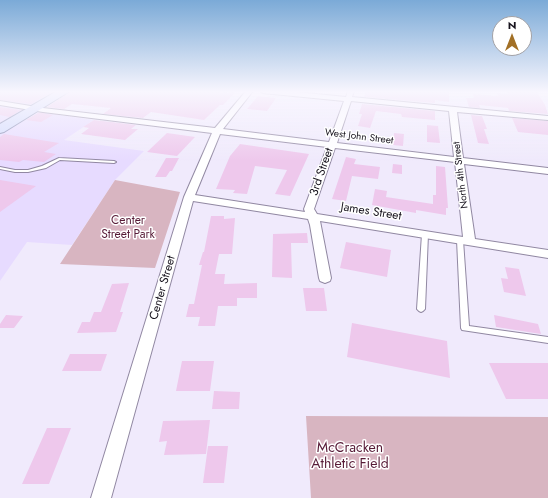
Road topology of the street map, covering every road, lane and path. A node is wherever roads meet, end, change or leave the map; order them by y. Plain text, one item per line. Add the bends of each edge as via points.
1 (25, 114) edge
2 (84, 114) edge
3 (231, 114) edge
4 (342, 114) edge
5 (454, 114) edge
6 (503, 114) edge
7 (548, 118) edge
8 (0, 129) edge
9 (217, 131) junction
10 (331, 145) junction
11 (459, 160) junction
12 (114, 162) dead end
13 (0, 168) edge
14 (548, 171) edge
15 (189, 197) junction
16 (312, 216) junction
17 (425, 234) junction
18 (465, 240) junction
19 (548, 254) edge
20 (325, 278) dead end
21 (421, 309) dead end
22 (548, 340) edge
23 (102, 498) edge

1 - 8 main road
2 - 9 street, West John Street
3 - 9 street, Center Street
4 - 10 street, 3rd Street
5 - 11 street, North 4th Street
6 - 7 street
9 - 10 street, West John Street
9 - 15 street, Center Street
10 - 11 street, West John Street
10 - 16 street, 3rd Street via 309,209
11 - 14 street, West John Street
11 - 18 street, North 4th Street
12 - 13 lane via 59,159 44,167 28,170
15 - 16 street, James Street
15 - 23 street, Center Street
16 - 17 street, James Street
16 - 20 street, 3rd Street via 316,225
17 - 18 street, James Street
17 - 21 lane
18 - 19 street, James Street
18 - 22 lane via 465,328

